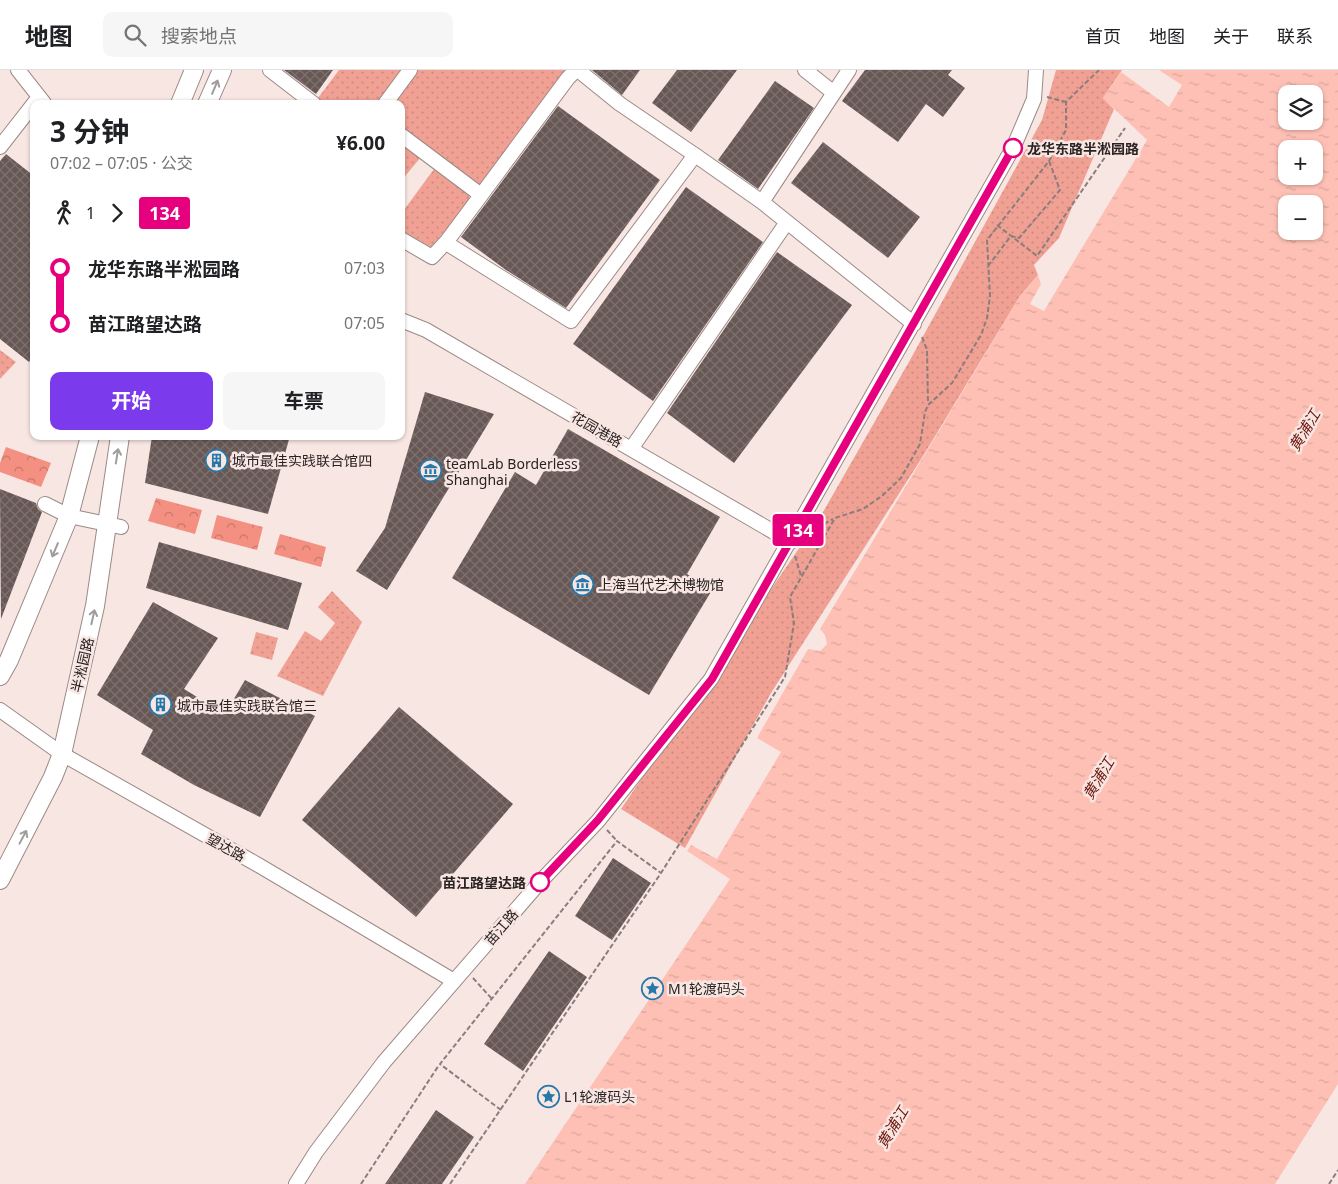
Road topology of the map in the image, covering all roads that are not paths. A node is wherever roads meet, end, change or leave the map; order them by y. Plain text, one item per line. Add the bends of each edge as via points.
1 (18, 70) edge
2 (194, 70) edge
3 (222, 70) edge
4 (270, 70) edge
5 (410, 70) edge
6 (577, 70) edge
7 (804, 70) edge
8 (849, 70) edge
9 (1036, 70) edge
10 (834, 93) junction
11 (42, 100) edge
12 (182, 100) edge
13 (210, 100) edge
14 (309, 100) edge
15 (389, 100) edge
16 (30, 113) edge
17 (405, 138) edge
18 (0, 147) edge
19 (695, 155) junction
20 (481, 195) junction
21 (762, 202) junction
22 (788, 222) junction
23 (405, 241) edge
24 (447, 241) junction
25 (405, 322) edge
26 (914, 324) junction
27 (89, 440) edge
28 (120, 440) edge
29 (631, 449) junction
30 (45, 504) dead end
31 (69, 516) junction
32 (114, 526) junction
33 (791, 542) junction
34 (0, 676) edge
35 (0, 710) edge
36 (62, 754) junction
37 (0, 880) edge
38 (454, 982) junction
39 (296, 1184) edge

1 - 11 street
2 - 12 main road
13 -> 3 main road
4 - 14 street
5 - 15 street
6 - 19 street
6 - 20 street
7 - 10 street
8 - 10 street
9 - 26 street, 苗江路 via 1035,94 1014,146
10 - 21 street
16 - 18 street
17 - 20 street
19 - 21 street
19 - 24 street via 571,321
20 - 24 street
21 - 22 street
22 - 26 street
22 - 29 street
23 - 24 street via 432,257
25 - 29 street, 花园港路 via 426,330
26 - 33 street, 苗江路
27 - 31 main road
32 -> 28 main road, 半淞园路
29 - 33 street, 花园港路
30 - 31 street
31 - 32 street
31 -> 34 main road
36 -> 32 main road, 半淞园路
33 - 38 street, 苗江路 via 712,679 598,820
35 - 36 street, 望达路
37 -> 36 main road, 半淞园路
36 - 38 street, 望达路 via 260,866
38 - 39 street, 苗江路 via 384,1062

